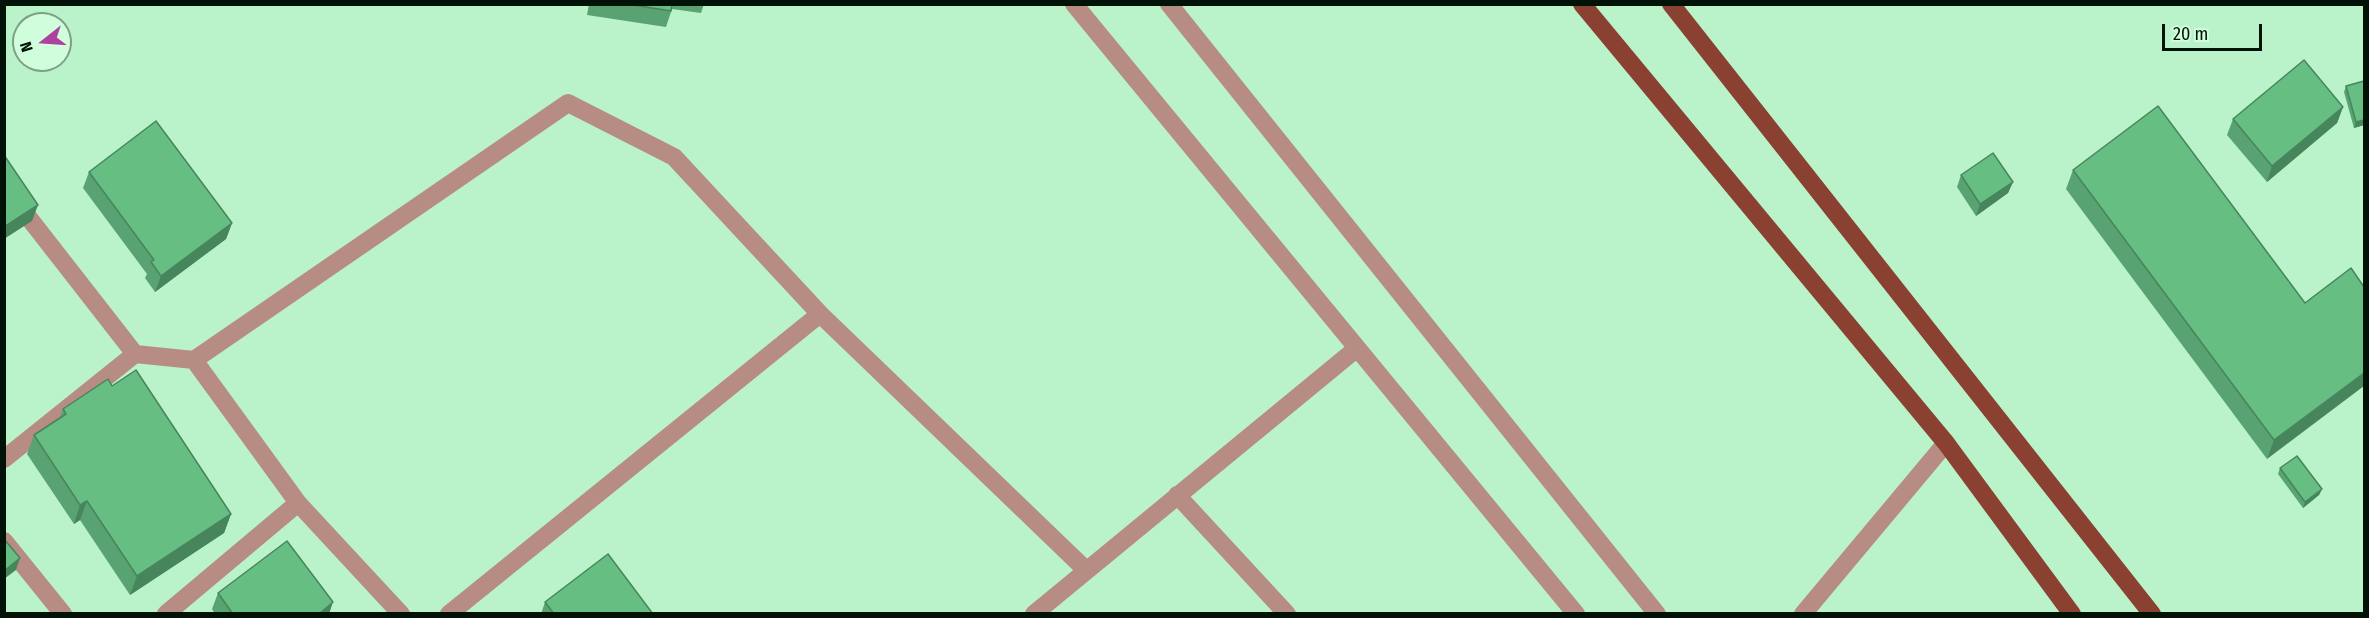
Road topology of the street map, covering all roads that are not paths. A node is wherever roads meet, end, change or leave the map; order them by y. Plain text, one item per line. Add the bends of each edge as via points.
1 (1074, 4) edge
2 (1169, 4) edge
3 (1582, 4) edge
4 (1671, 4) edge
5 (4, 186) edge
6 (820, 314) junction
7 (1356, 349) junction
8 (135, 354) junction
9 (194, 360) junction
10 (1946, 443) junction
11 (4, 459) edge
12 (1178, 495) junction
13 (298, 503) junction
14 (4, 541) edge
15 (1086, 570) junction
16 (63, 614) edge
17 (166, 614) edge
18 (401, 614) edge
19 (449, 614) edge
20 (1034, 614) edge
21 (1287, 614) edge
22 (1576, 614) edge
23 (1657, 614) edge
24 (1803, 614) edge
25 (2072, 614) edge
26 (2152, 614) edge

1 - 7 street
2 - 23 street
3 - 10 main road
4 - 26 main road
5 - 8 street
6 - 9 street via 674,158 568,102
6 - 15 street
6 - 19 street
7 - 12 street
7 - 22 street
8 - 9 street
8 - 11 street
9 - 13 street
10 - 24 street
10 - 25 main road
12 - 15 street
12 - 21 street
13 - 17 street
13 - 18 street
14 - 16 street
15 - 20 street

